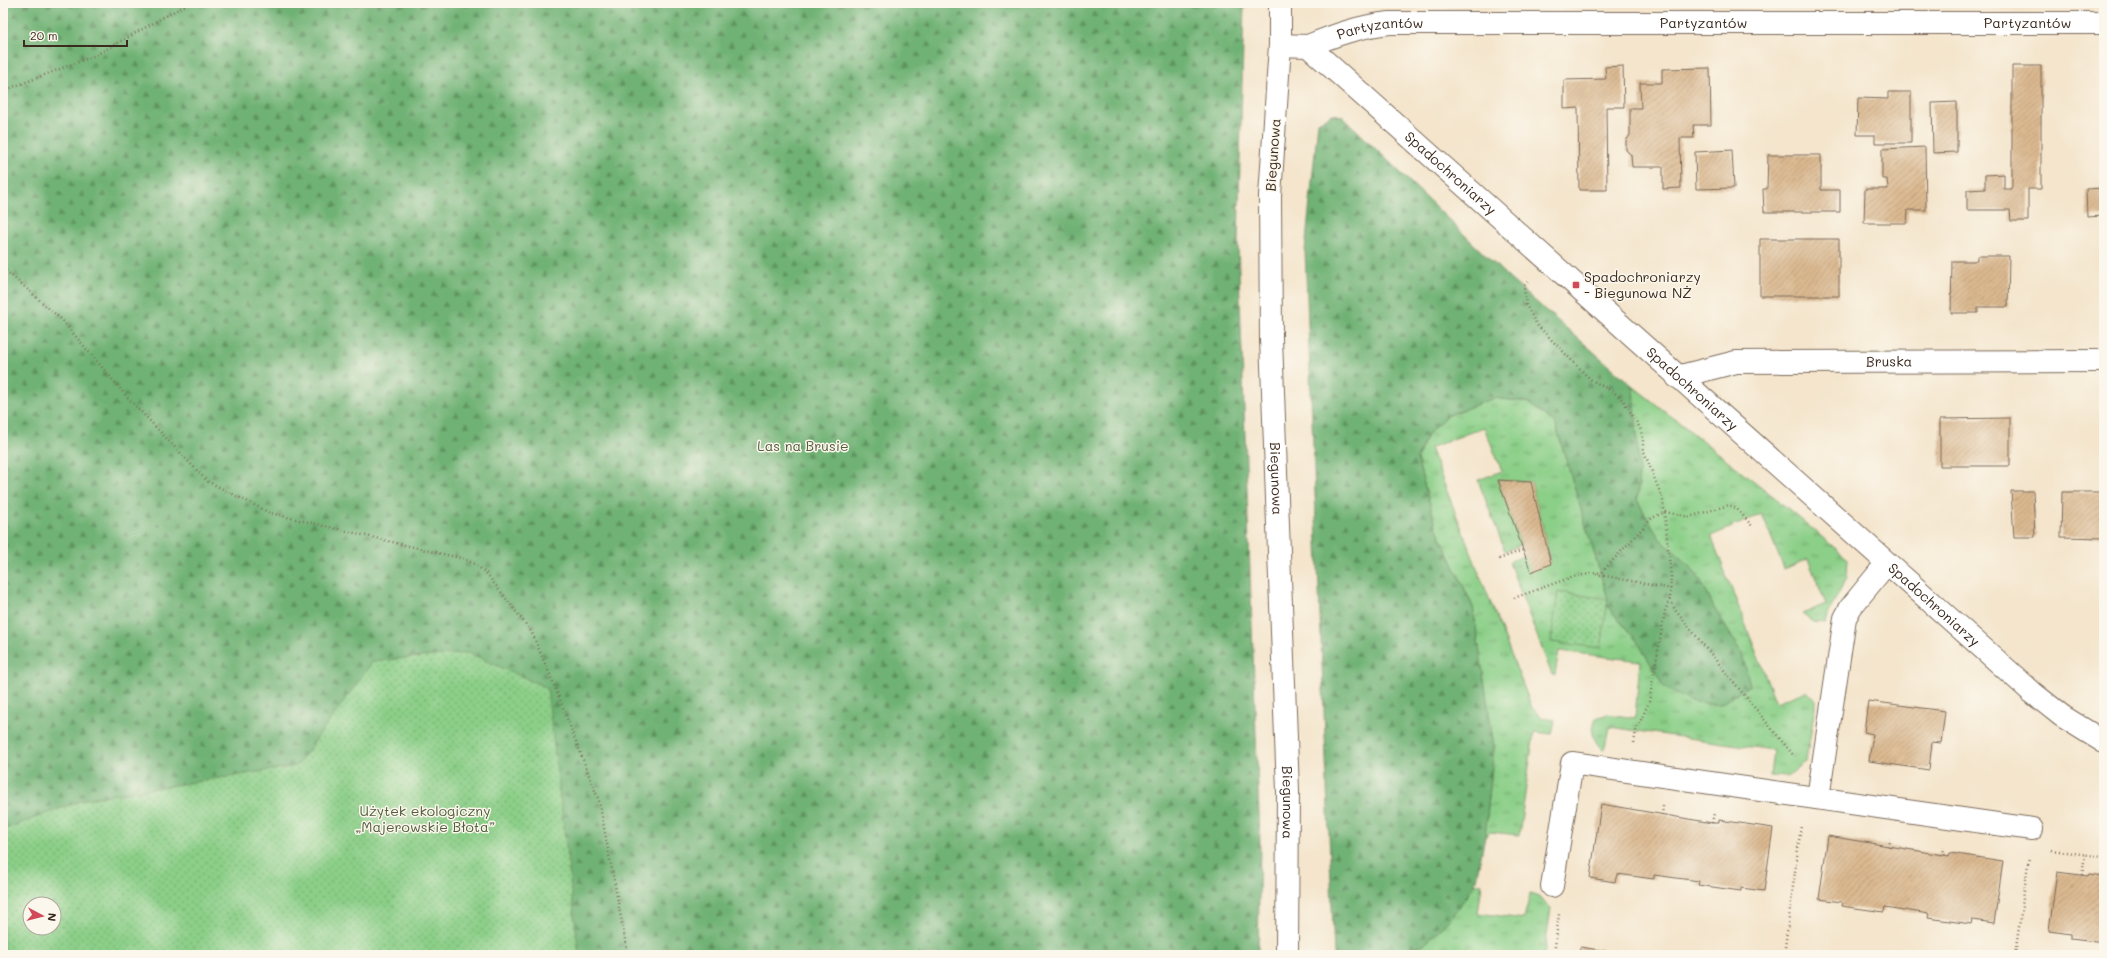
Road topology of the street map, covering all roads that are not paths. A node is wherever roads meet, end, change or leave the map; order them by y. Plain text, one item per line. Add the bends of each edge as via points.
1 (1280, 3) edge
2 (2104, 23) edge
3 (1280, 45) junction
4 (1308, 46) junction
5 (2104, 361) edge
6 (1677, 377) junction
7 (1887, 562) junction
8 (2104, 742) edge
9 (1814, 794) junction
10 (2031, 838) road end
11 (1552, 886) road end
12 (1287, 955) edge

1 - 3 street, Biegunowa
2 - 4 street, Partyzantów via 1390,23 1346,30
3 - 4 street
3 - 12 street, Biegunowa via 1270,212 1272,347 1288,791
4 - 6 street, Spadochroniarzy
5 - 6 street, Bruska via 1736,362
6 - 7 street, Spadochroniarzy
7 - 8 street, Spadochroniarzy via 2033,693 2062,716
7 - 9 street via 1845,618
9 - 10 street
9 - 11 street via 1572,763

